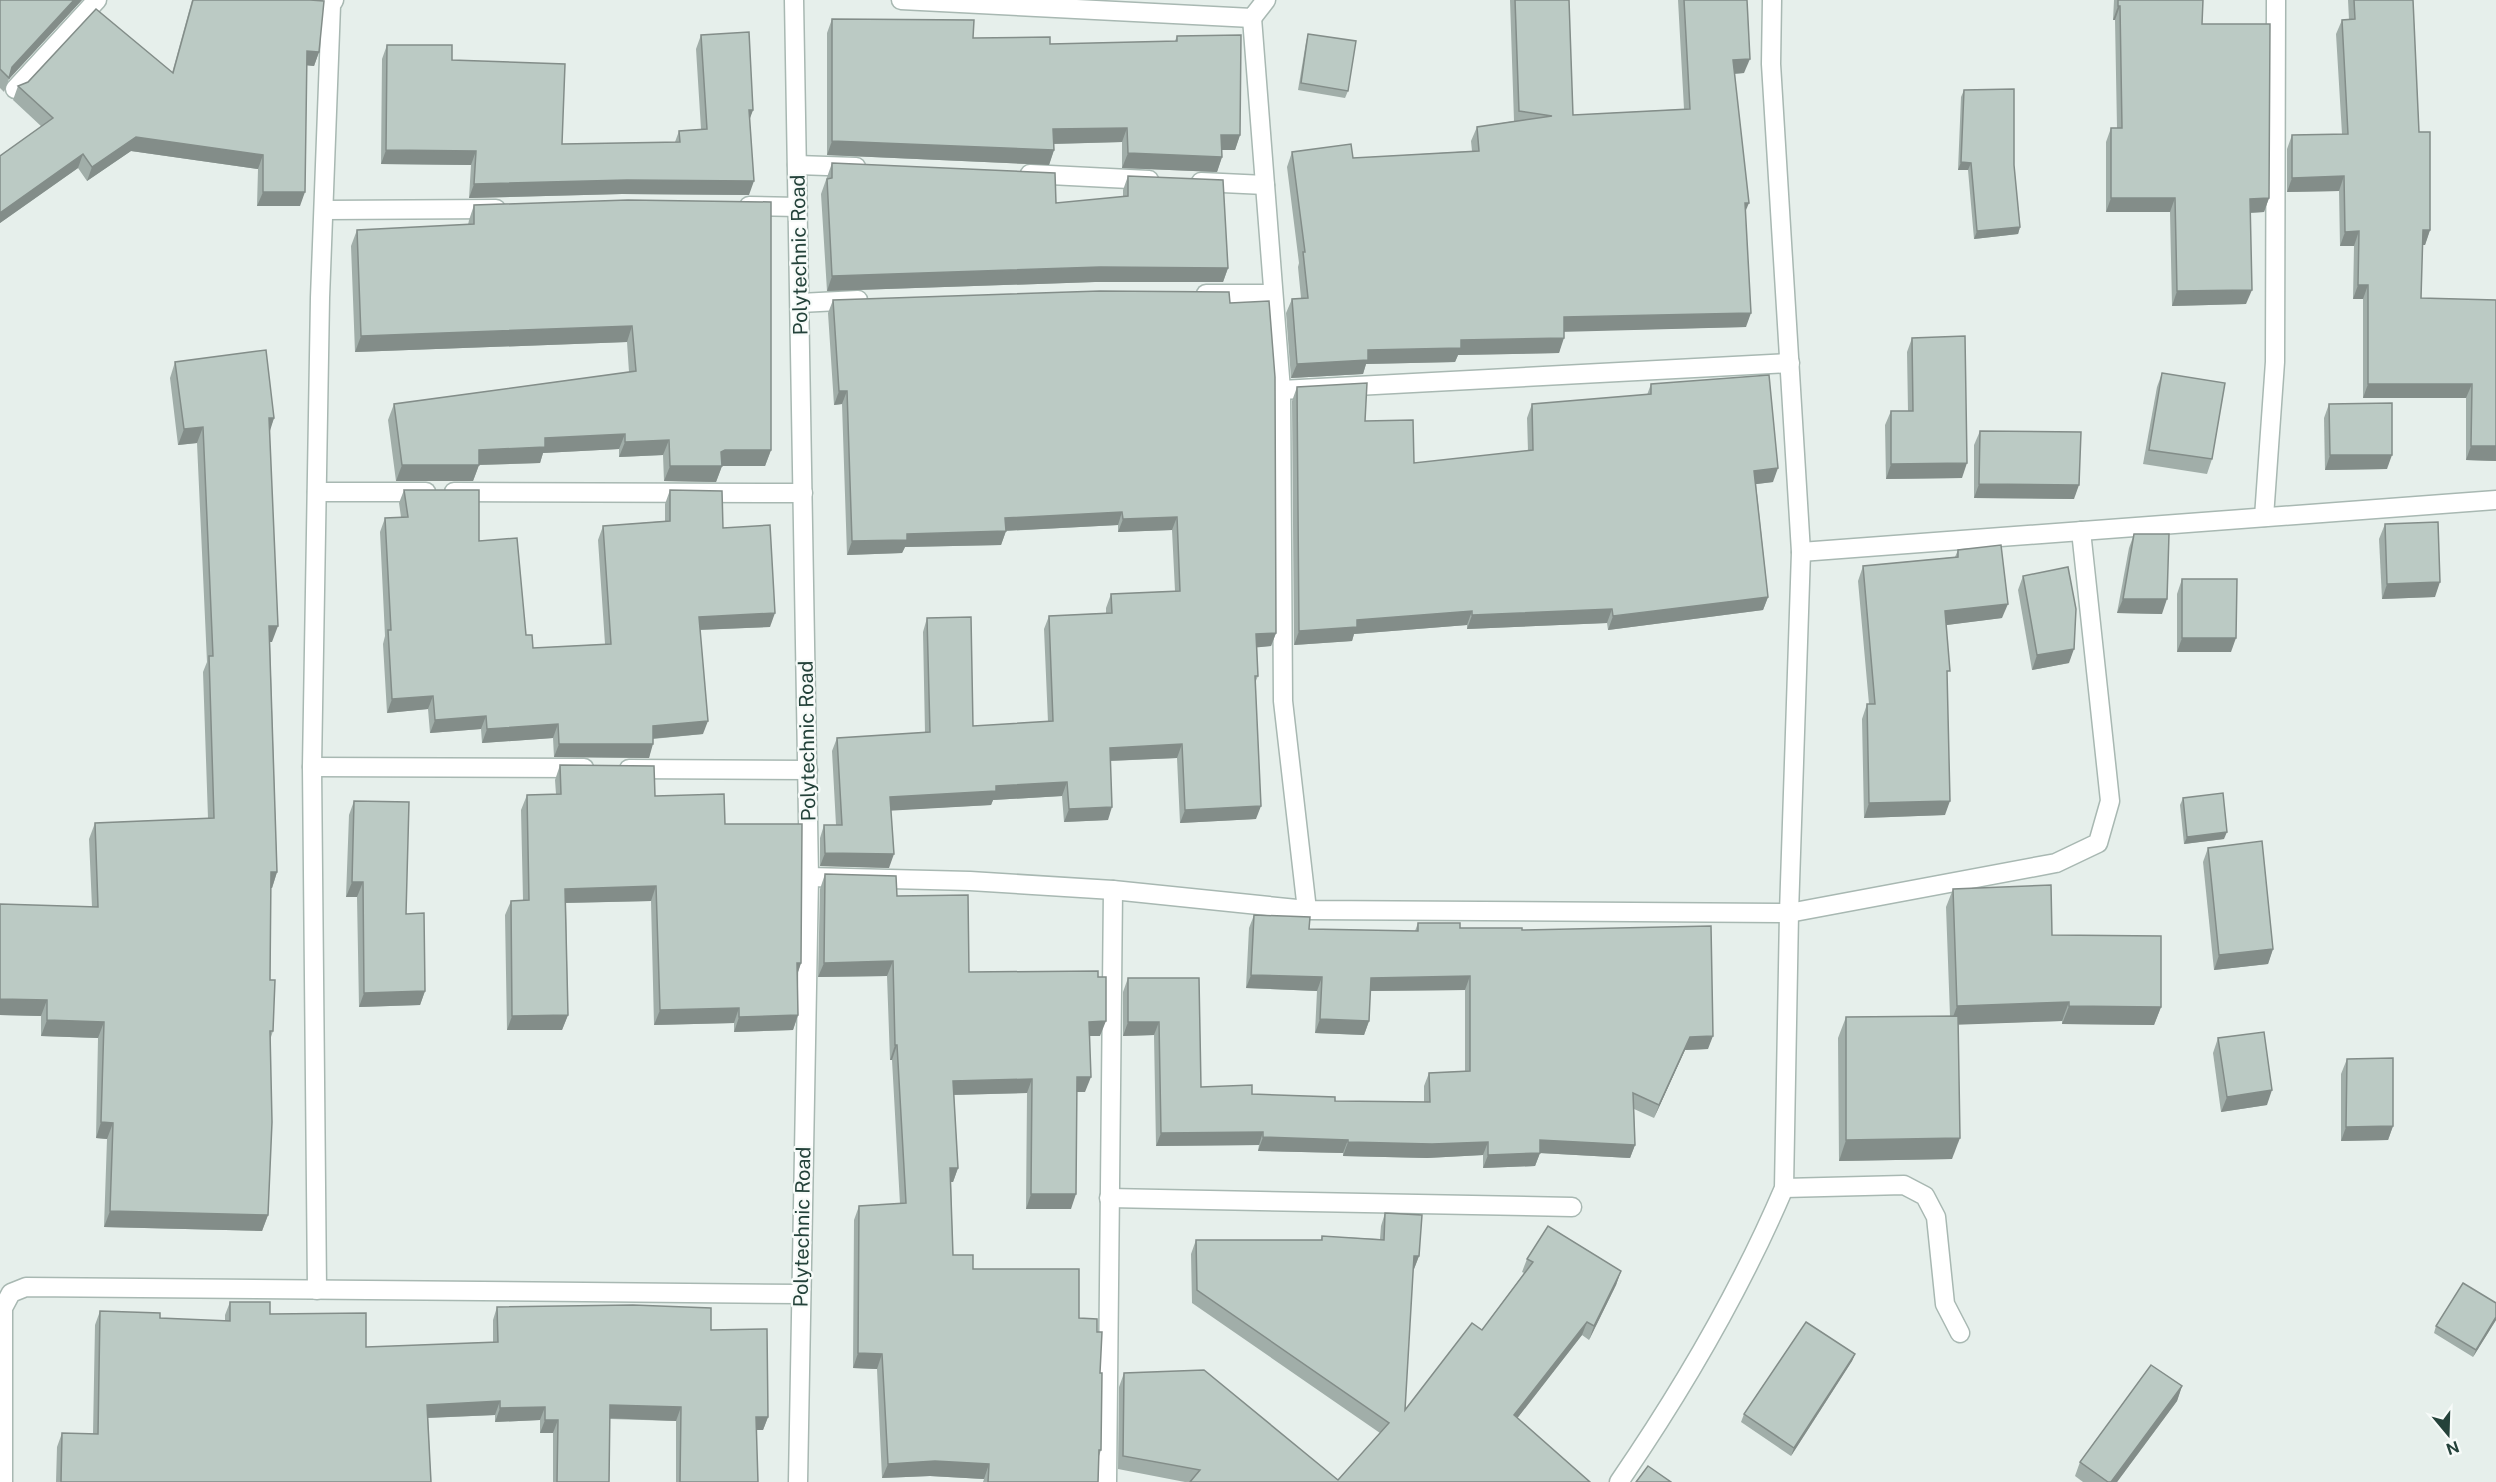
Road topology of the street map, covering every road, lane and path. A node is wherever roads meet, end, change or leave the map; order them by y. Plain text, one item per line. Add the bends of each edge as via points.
1 (97, 0) edge
2 (794, 0) edge
3 (901, 0) edge
4 (1266, 0) edge
5 (1772, 0) edge
6 (2276, 0) edge
7 (310, 2) edge
8 (333, 2) edge
9 (1252, 18) junction
10 (15, 89) edge
11 (797, 165) junction
12 (879, 168) edge
13 (1007, 173) edge
14 (1265, 185) junction
15 (728, 206) edge
16 (798, 207) junction
17 (513, 209) edge
18 (324, 210) junction
19 (1194, 294) edge
20 (1273, 294) junction
21 (875, 300) edge
22 (800, 303) junction
23 (1790, 363) junction
24 (1281, 390) junction
25 (317, 492) junction
26 (803, 493) junction
27 (2496, 500) edge
28 (2264, 517) junction
29 (2081, 531) junction
30 (1801, 552) junction
31 (312, 766) junction
32 (808, 770) junction
33 (809, 877) junction
34 (1113, 890) junction
35 (1307, 910) junction
36 (1789, 913) junction
37 (1784, 1188) junction
38 (1109, 1198) junction
39 (1572, 1207) dead end
40 (317, 1290) junction
41 (801, 1294) junction
42 (1960, 1333) dead end
43 (3, 1482) edge
44 (798, 1482) edge
45 (1107, 1482) edge
46 (1619, 1482) edge

1 - 10 street
2 - 11 street, Polytechnic Road
3 - 9 street
4 - 9 street
5 - 23 street via 1772,64
6 - 28 street via 2275,362
7 - 8 street
8 - 18 street
9 - 14 street
11 - 12 street
11 - 16 street, Polytechnic Road
13 - 14 street
14 - 20 street
15 - 16 street
16 - 22 street, Polytechnic Road
17 - 18 street
18 - 25 street
19 - 20 street
20 - 24 street
21 - 22 street
22 - 26 street, Polytechnic Road
23 - 24 street
23 - 30 street
24 - 35 street via 1283,701
25 - 26 street
25 - 31 street
26 - 32 street, Polytechnic Road
27 - 28 street
28 - 29 street
29 - 30 street
29 - 36 street via 2110,801 2098,843 2056,863
30 - 36 street
31 - 32 street
31 - 40 street
32 - 33 street, Polytechnic Road
33 - 34 street
33 - 41 street, Polytechnic Road
34 - 35 street
34 - 38 street
35 - 36 street
36 - 37 street
37 - 42 street via 1904,1185 1925,1196 1936,1217 1945,1304
37 - 46 street via 1710,1335
38 - 39 street
38 - 45 street
40 - 41 street
40 - 43 street via 26,1287 11,1293 3,1308
41 - 44 street, Polytechnic Road

